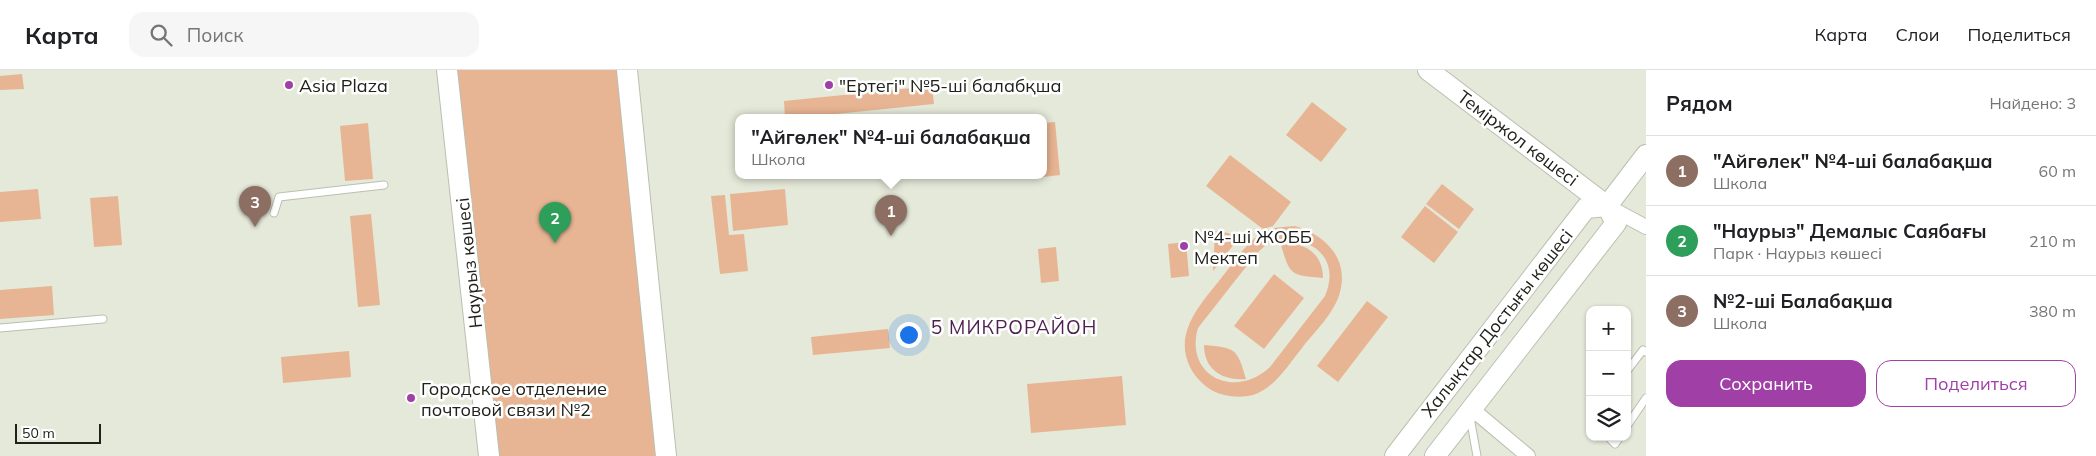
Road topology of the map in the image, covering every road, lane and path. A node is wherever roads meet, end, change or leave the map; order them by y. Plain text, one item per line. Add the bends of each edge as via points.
1 (447, 70) edge
2 (627, 70) edge
3 (1428, 70) edge
4 (1646, 156) edge
5 (384, 185) dead end
6 (1607, 206) junction
7 (274, 213) dead end
8 (1646, 227) edge
9 (103, 318) dead end
10 (0, 328) edge
11 (1646, 352) edge
12 (1631, 366) edge
13 (1646, 398) edge
14 (1470, 411) junction
15 (1631, 420) edge
16 (489, 456) edge
17 (666, 456) edge
18 (1395, 456) edge
19 (1436, 456) edge
20 (1477, 456) edge
21 (1528, 456) edge

1 - 16 street, Наурыз көшесі
2 - 17 street
3 - 6 street, Теміржол көшесі
4 - 6 street
5 - 7 lane via 279,198
6 - 8 street
6 - 14 street, Халықтар Достығы көшесі via 1616,223
6 - 18 street, Халықтар Достығы көшесі via 1586,208
9 - 10 lane
11 - 12 lane via 1643,350
13 - 15 lane
14 - 19 street, Халықтар Достығы көшесі
14 - 20 lane
14 - 21 street

